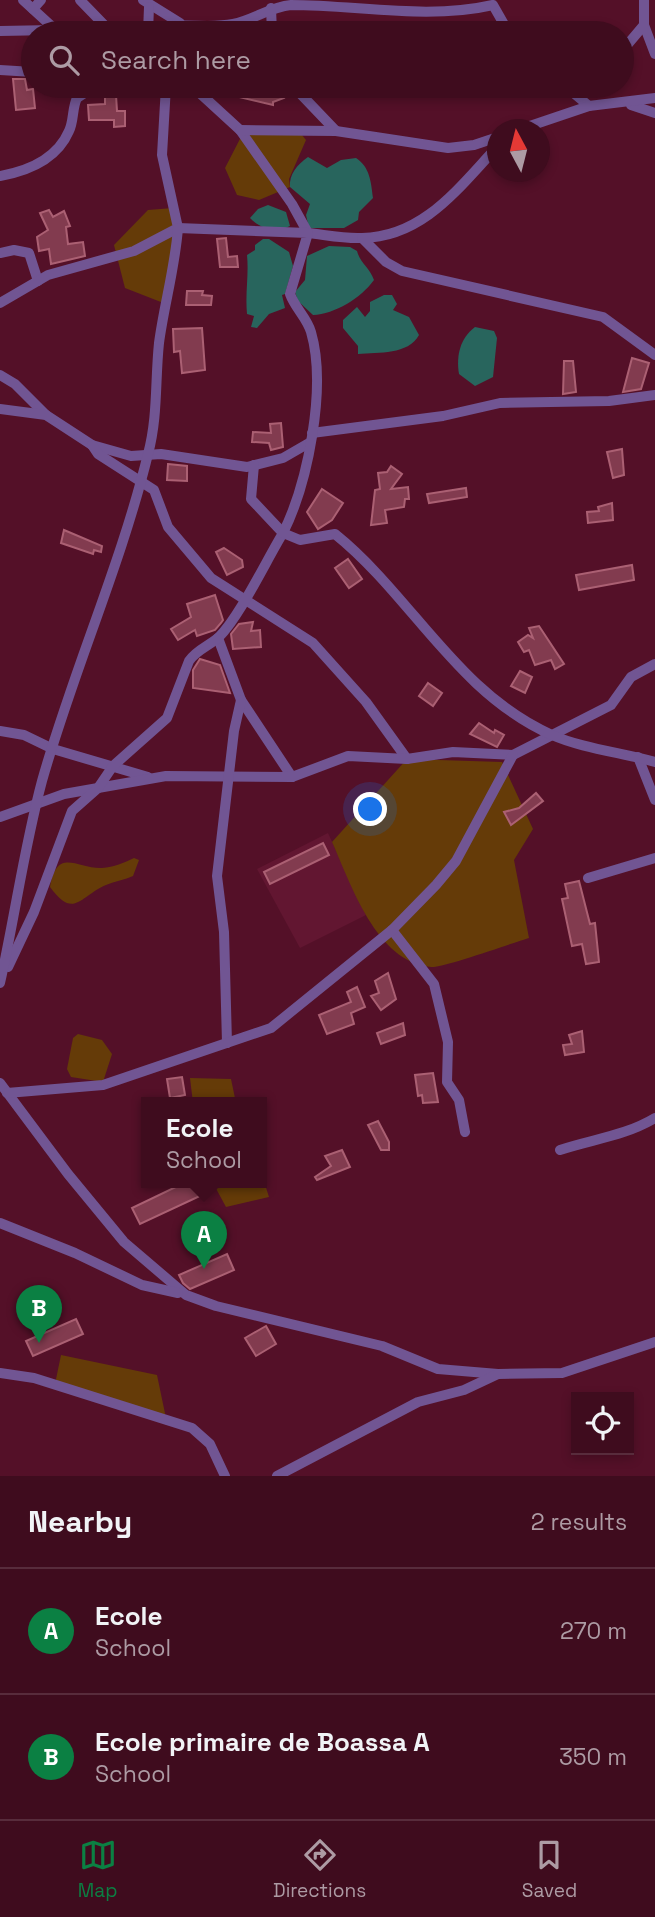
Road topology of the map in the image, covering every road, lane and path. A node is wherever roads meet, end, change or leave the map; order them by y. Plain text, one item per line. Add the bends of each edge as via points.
1 (23, 0) edge
2 (41, 0) edge
3 (80, 0) edge
4 (644, 0) edge
5 (496, 2) edge
6 (146, 3) edge
7 (271, 8) junction
8 (33, 9) junction
9 (45, 21) edge
10 (100, 21) edge
11 (147, 21) edge
12 (177, 21) edge
13 (239, 21) edge
14 (272, 21) edge
15 (504, 21) edge
16 (643, 25) junction
17 (0, 31) edge
18 (21, 31) edge
19 (634, 36) edge
20 (655, 54) edge
21 (0, 70) edge
22 (21, 71) edge
23 (77, 98) edge
24 (165, 98) edge
25 (205, 98) edge
26 (304, 98) edge
27 (581, 98) edge
28 (655, 98) edge
29 (623, 103) junction
30 (589, 106) junction
31 (655, 113) edge
32 (550, 119) edge
33 (240, 130) junction
34 (336, 131) junction
35 (487, 141) edge
36 (487, 159) edge
37 (0, 176) edge
38 (178, 229) junction
39 (308, 233) junction
40 (362, 238) junction
41 (0, 253) edge
42 (38, 281) junction
43 (0, 303) edge
44 (655, 355) edge
45 (0, 375) edge
46 (655, 395) edge
47 (0, 409) edge
48 (46, 415) junction
49 (310, 438) junction
50 (92, 445) junction
51 (148, 455) junction
52 (254, 466) junction
53 (141, 481) junction
54 (283, 533) junction
55 (244, 598) junction
56 (218, 638) junction
57 (655, 664) edge
58 (241, 700) junction
59 (0, 731) edge
60 (553, 736) junction
61 (52, 749) junction
62 (513, 755) junction
63 (638, 757) junction
64 (407, 759) junction
65 (655, 762) edge
66 (113, 766) junction
67 (228, 776) junction
68 (292, 777) junction
69 (152, 778) junction
70 (98, 788) junction
71 (655, 800) edge
72 (38, 801) junction
73 (0, 817) edge
74 (655, 858) edge
75 (588, 878) dead end
76 (392, 930) junction
77 (227, 1043) junction
78 (0, 1083) edge
79 (7, 1093) junction
80 (655, 1118) edge
81 (465, 1132) dead end
82 (560, 1150) dead end
83 (0, 1223) edge
84 (186, 1295) junction
85 (655, 1342) edge
86 (0, 1373) edge
87 (498, 1374) junction
88 (225, 1476) edge
89 (277, 1476) edge

1 - 8 street
2 - 8 street
3 - 10 street
4 - 16 street
5 - 7 street via 461,12 304,5
5 - 15 street
6 - 11 street
6 - 12 street
7 - 13 street
7 - 14 street
8 - 9 street
16 - 19 street
16 - 20 street
17 - 18 street
21 - 22 street
23 - 37 street via 68,134 47,158 27,170
24 - 38 street via 162,155
25 - 33 street
26 - 34 street
27 - 30 street
28 - 29 street
29 - 30 street
29 - 31 street
30 - 32 street
33 - 34 street
33 - 39 street
34 - 35 street via 448,148
36 - 40 street via 429,216 398,231
38 - 39 street
38 - 42 street via 134,251 57,271
38 - 51 street
39 - 40 street
39 - 49 street via 290,294 308,324 314,346 317,393
40 - 44 street via 402,271 603,317
41 - 42 street via 29,253
42 - 43 street
45 - 48 street
46 - 49 street via 609,401 500,403
47 - 48 street
48 - 50 street
49 - 52 street via 283,458
49 - 54 street via 301,490
50 - 51 street via 131,456
50 - 53 street via 98,454
51 - 52 street
51 - 53 street
52 - 54 street via 251,499
53 - 55 street via 153,490 168,527 193,560 211,578
53 - 61 street
54 - 55 street
54 - 60 street via 300,540 335,534 362,558 450,660 504,706
55 - 56 street
55 - 64 street via 313,643 366,702
56 - 58 street
56 - 66 street via 193,655 167,718
57 - 60 street via 631,677 611,705
58 - 67 street
58 - 68 street
59 - 61 street via 23,735
60 - 62 street
60 - 63 street
61 - 66 street
61 - 72 street
62 - 64 street via 453,752
62 - 76 street via 456,861
63 - 65 street
63 - 71 street
64 - 68 street via 348,756
66 - 69 street
66 - 70 street
67 - 68 street
67 - 69 street
67 - 77 street via 217,876 224,932
69 - 70 street
70 - 72 street
70 - 72 street via 72,811 34,912 0,984
72 - 73 street
74 - 75 street
76 - 77 street via 280,1021
76 - 81 street via 435,984 448,1042 447,1082 459,1100
77 - 79 street via 103,1085
78 - 79 street
79 - 84 street via 124,1242
80 - 82 street via 625,1134
83 - 84 street via 142,1285
84 - 87 street via 382,1346 438,1369
85 - 87 street via 562,1373
86 - 88 street via 34,1378 192,1428 210,1444
87 - 89 street via 464,1390 418,1402

